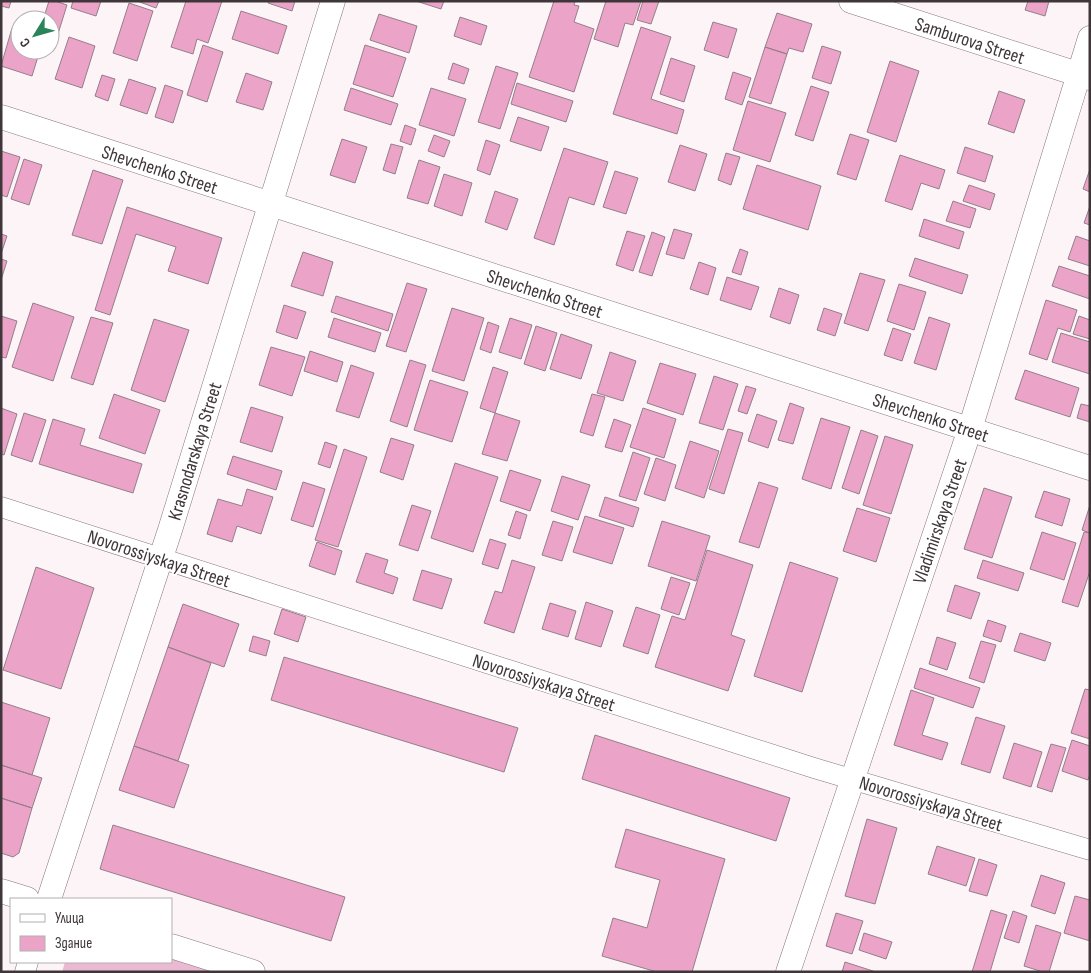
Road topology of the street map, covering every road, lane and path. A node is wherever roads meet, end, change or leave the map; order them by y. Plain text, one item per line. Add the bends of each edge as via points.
1 (332, 1) edge
2 (851, 1) edge
3 (1090, 38) edge
4 (1084, 76) edge
5 (1, 117) edge
6 (271, 205) junction
7 (970, 429) junction
8 (1090, 468) edge
9 (1, 507) edge
10 (161, 558) junction
11 (852, 779) junction
12 (1090, 850) edge
13 (1, 891) edge
14 (23, 898) edge
15 (49, 898) edge
16 (172, 946) edge
17 (253, 972) edge
18 (788, 972) edge

1 - 6 street, Krasnodarskaya Street
2 - 4 street, Samburova Street
3 - 4 street, Vladimirskaya Street
4 - 7 street, Vladimirskaya Street
5 - 6 street, Shevchenko Street
6 - 7 street, Shevchenko Street
6 - 10 street, Krasnodarskaya Street
7 - 8 street, Shevchenko Street
7 - 11 street, Vladimirskaya Street
9 - 10 street, Novorossiyskaya Street
10 - 11 street, Novorossiyskaya Street
10 - 15 street, Krasnodarskaya Street
11 - 12 street, Novorossiyskaya Street
11 - 18 street, Vladimirskaya Street
13 - 14 street
16 - 17 street

